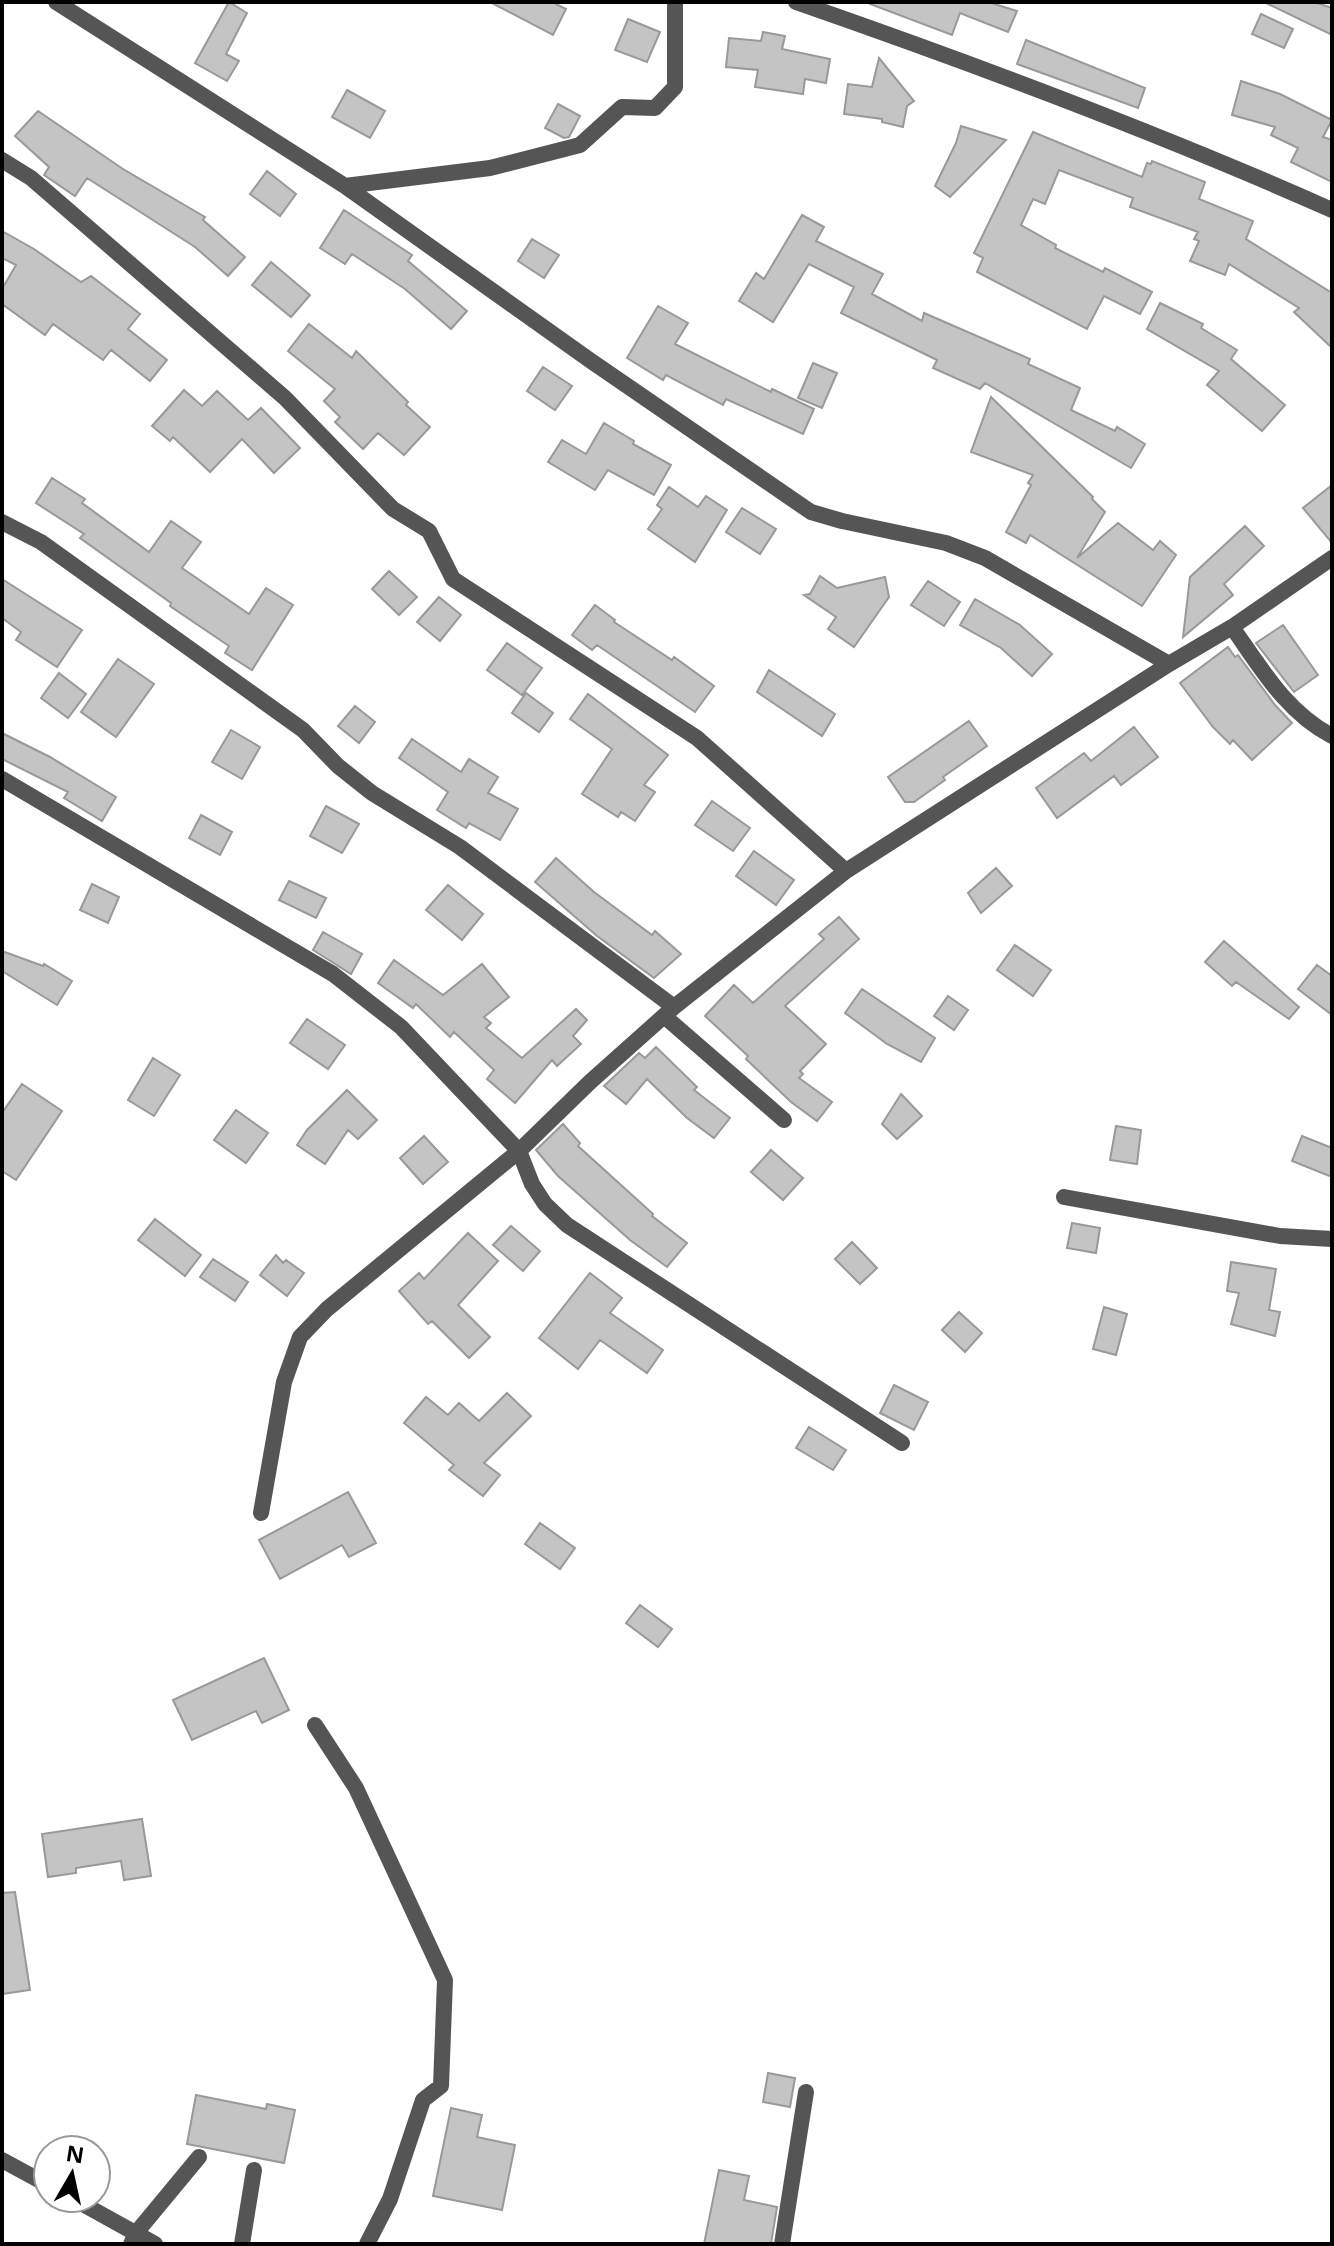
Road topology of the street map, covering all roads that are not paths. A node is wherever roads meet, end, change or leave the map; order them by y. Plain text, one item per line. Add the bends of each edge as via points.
1 (56, 2) edge
2 (675, 2) edge
3 (796, 2) edge
4 (2, 160) edge
5 (345, 186) junction
6 (1332, 210) edge
7 (2, 522) edge
8 (1332, 558) edge
9 (1232, 627) junction
10 (1169, 664) junction
11 (1332, 736) edge
12 (2, 779) edge
13 (846, 871) junction
14 (669, 1012) junction
15 (784, 1120) dead end
16 (519, 1151) junction
17 (1064, 1197) dead end
18 (1332, 1239) edge
19 (902, 1443) dead end
20 (261, 1513) dead end
21 (315, 1725) dead end
22 (806, 2092) dead end
23 (199, 2157) dead end
24 (2, 2160) edge
25 (254, 2170) dead end
26 (32, 2176) edge
27 (96, 2214) edge
28 (133, 2239) edge
29 (155, 2244) edge
30 (242, 2244) edge
31 (367, 2244) edge
32 (782, 2244) edge

1 - 5 street
2 - 5 street via 675,87 655,108 622,107 580,145 490,168
3 - 6 street via 942,53
4 - 13 street via 31,178 285,398 393,509 429,531 453,579 697,738
5 - 10 street via 811,512 946,543 985,558
7 - 14 street via 41,542 303,730 372,793 460,847
8 - 9 street
9 - 10 street
9 - 11 street via 1277,691 1310,725
10 - 13 street
12 - 16 street via 333,974 401,1027
13 - 14 street
14 - 15 street
14 - 16 street
16 - 19 street via 532,1184 567,1225
16 - 20 street via 300,1337 284,1382
17 - 18 street via 1280,1236
21 - 31 street via 356,1788 445,1980 441,2086 423,2100 390,2199
22 - 32 street
23 - 28 street
24 - 26 street
25 - 30 street
27 - 28 street
28 - 29 street

